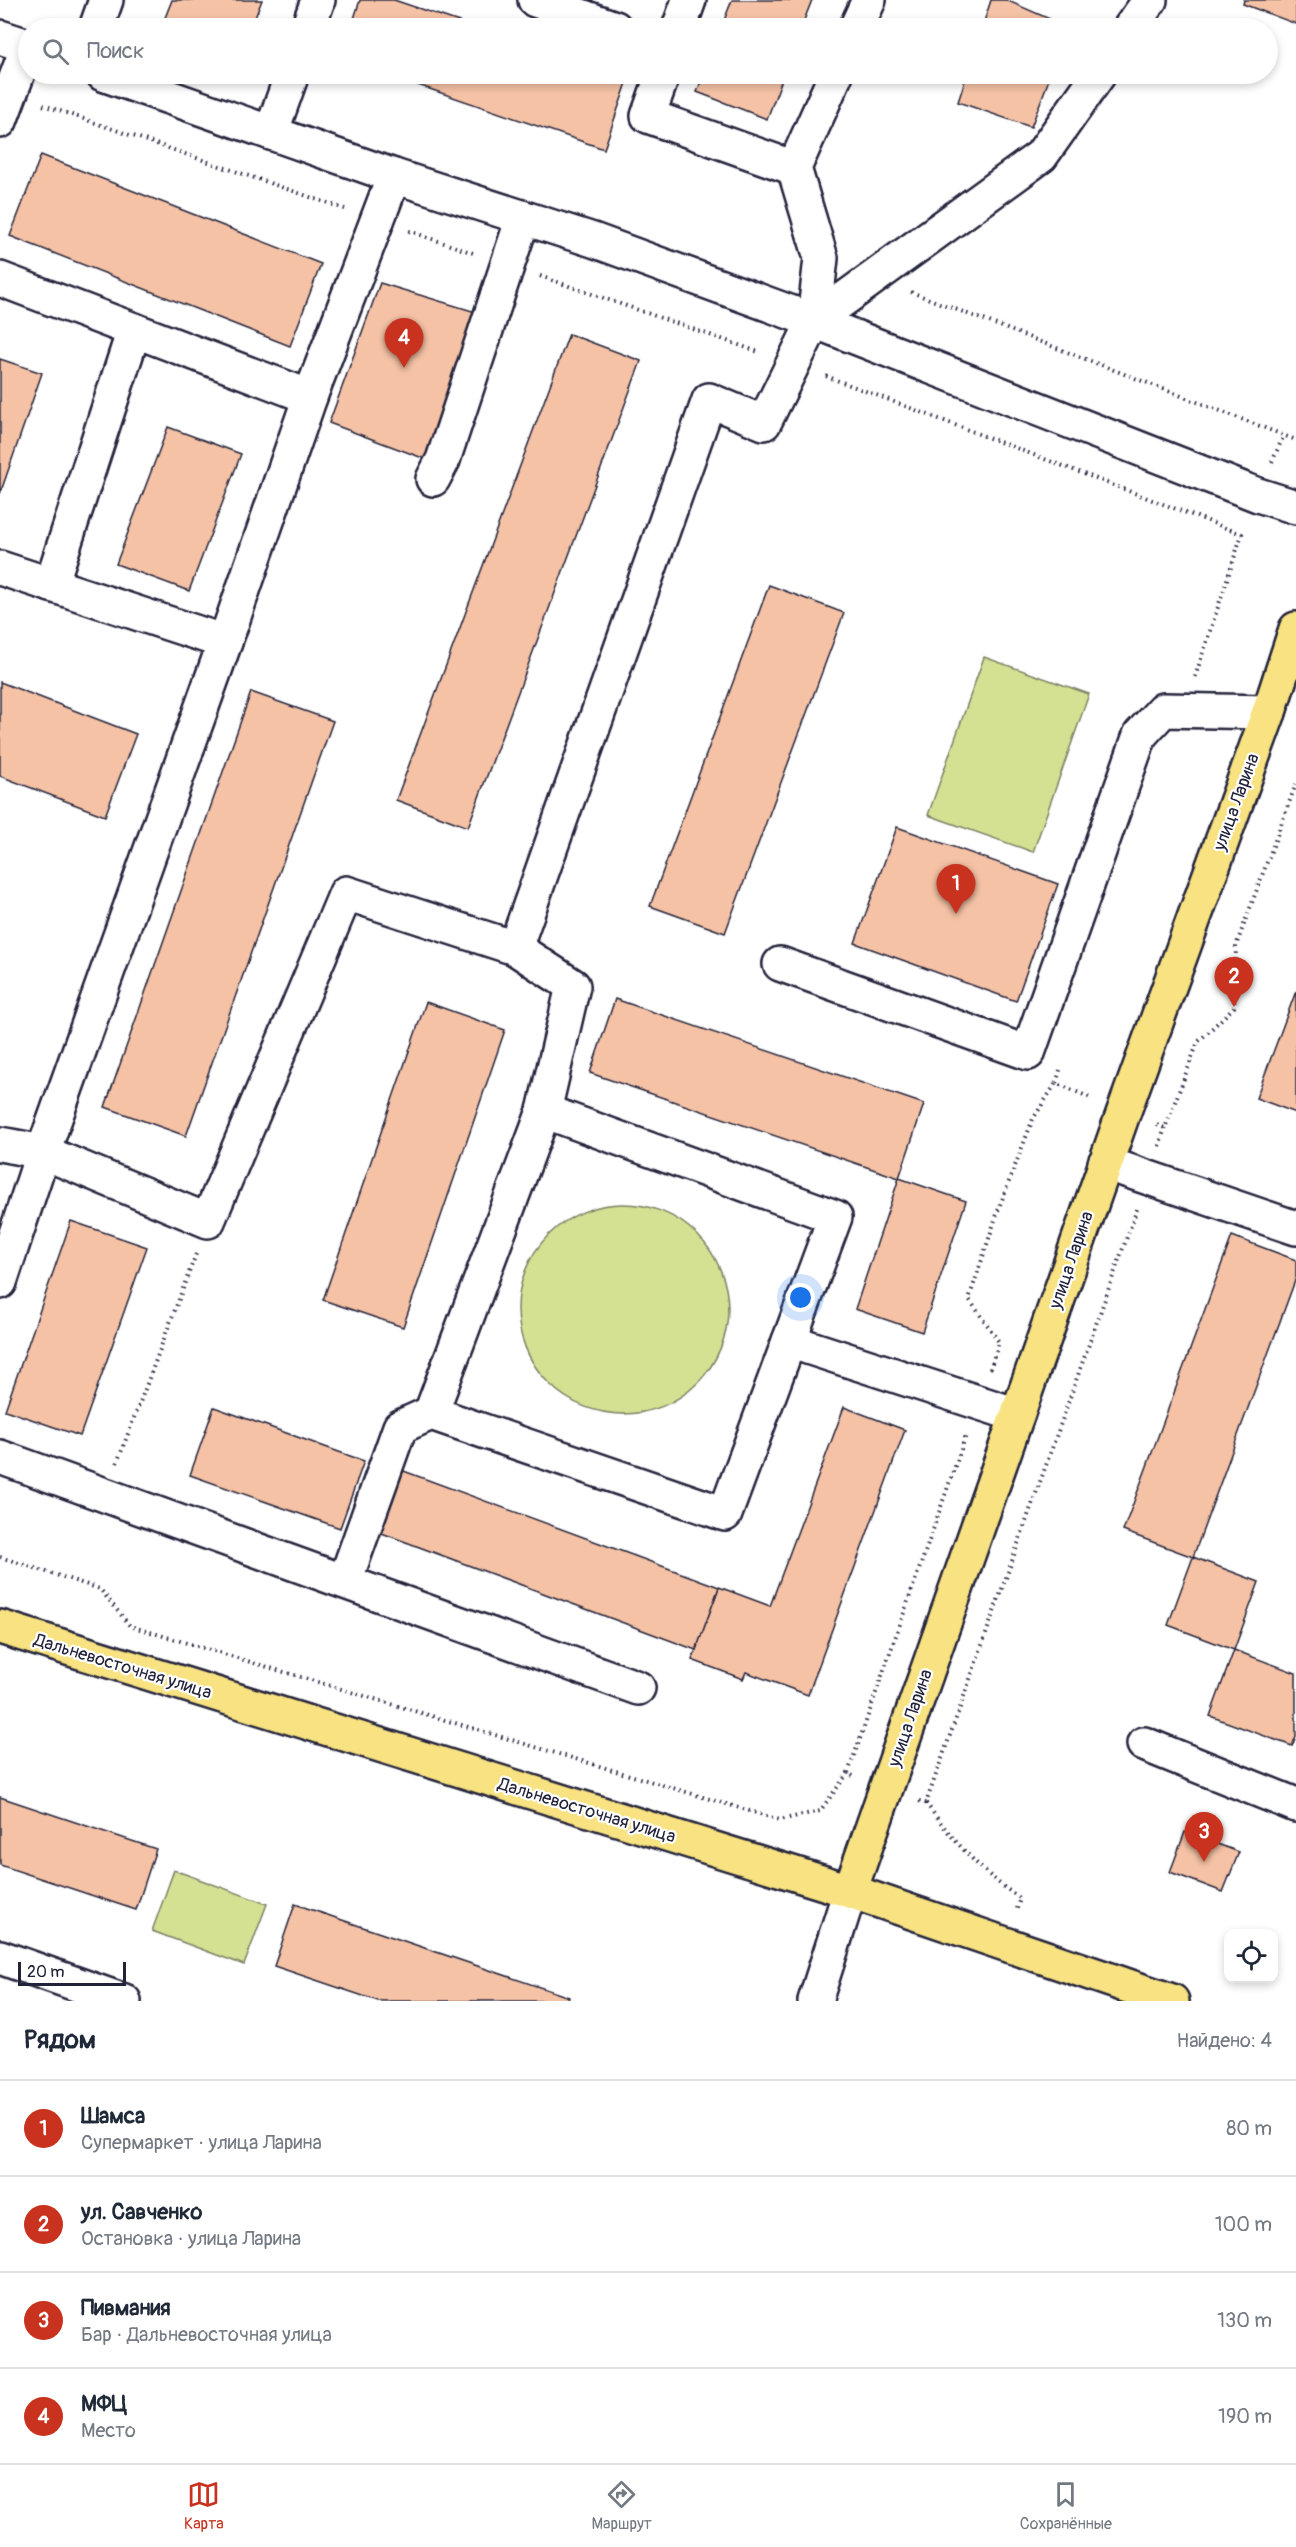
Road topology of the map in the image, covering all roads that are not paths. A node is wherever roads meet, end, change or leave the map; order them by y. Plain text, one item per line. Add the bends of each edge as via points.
1 (106, 0) edge
2 (318, 0) edge
3 (535, 0) edge
4 (689, 0) edge
5 (869, 0) edge
6 (1150, 0) edge
7 (100, 18) edge
8 (312, 18) edge
9 (586, 18) edge
10 (683, 18) edge
11 (861, 18) edge
12 (1137, 18) edge
13 (0, 37) edge
14 (18, 43) edge
15 (18, 73) edge
16 (131, 84) edge
17 (288, 84) edge
18 (659, 84) edge
19 (832, 84) edge
20 (1092, 84) edge
21 (5, 108) edge
22 (271, 133) junction
23 (794, 168) junction
24 (394, 176) junction
25 (523, 218) junction
26 (0, 279) edge
27 (814, 321) junction
28 (134, 330) junction
29 (310, 397) junction
30 (434, 479) dead end
31 (1296, 507) edge
32 (0, 568) edge
33 (51, 585) junction
34 (1296, 629) edge
35 (225, 642) junction
36 (1269, 712) junction
37 (515, 948) junction
38 (780, 964) dead end
39 (544, 1111) junction
40 (0, 1144) edge
41 (43, 1152) junction
42 (1105, 1163) junction
43 (1296, 1228) edge
44 (0, 1282) edge
45 (789, 1341) junction
46 (430, 1413) junction
47 (1017, 1415) junction
48 (0, 1457) edge
49 (345, 1581) junction
50 (0, 1627) edge
51 (638, 1688) dead end
52 (1144, 1744) dead end
53 (1296, 1805) edge
54 (850, 1891) junction
55 (0, 1957) edge
56 (124, 2001) edge
57 (815, 2001) edge
58 (1172, 2001) edge

1 - 7 street
2 - 8 street
3 - 9 street
4 - 10 street
5 - 11 street
6 - 12 street
13 - 14 street
15 - 21 street
16 - 22 street
17 - 22 street
18 - 23 street via 648,116
19 - 23 street
20 - 27 street via 1041,156
22 - 24 street
23 - 27 street via 821,258
24 - 25 street
24 - 29 street
25 - 27 street
25 - 30 street
26 - 28 street
27 - 31 street
27 - 37 street via 764,423 708,400
28 - 29 street
28 - 33 street
29 - 35 street
32 - 33 street
33 - 35 street
34 - 36 main road, улица Ларина
35 - 41 street
36 - 38 street via 1163,710 1140,735 1028,1053
36 - 42 main road, улица Ларина
37 - 39 street via 573,986
37 - 41 street via 346,893 208,1221
39 - 45 street via 835,1217
39 - 46 street
40 - 41 street
41 - 44 street
42 - 43 street
42 - 47 main road, улица Ларина
45 - 46 street via 725,1514
45 - 47 street
46 - 49 street via 400,1428
47 - 54 main road, улица Ларина
48 - 49 street
49 - 51 street
50 - 54 main road, Дальневосточная улица
52 - 53 street
54 - 57 street
54 - 58 main road, Дальневосточная улица
55 - 56 street

